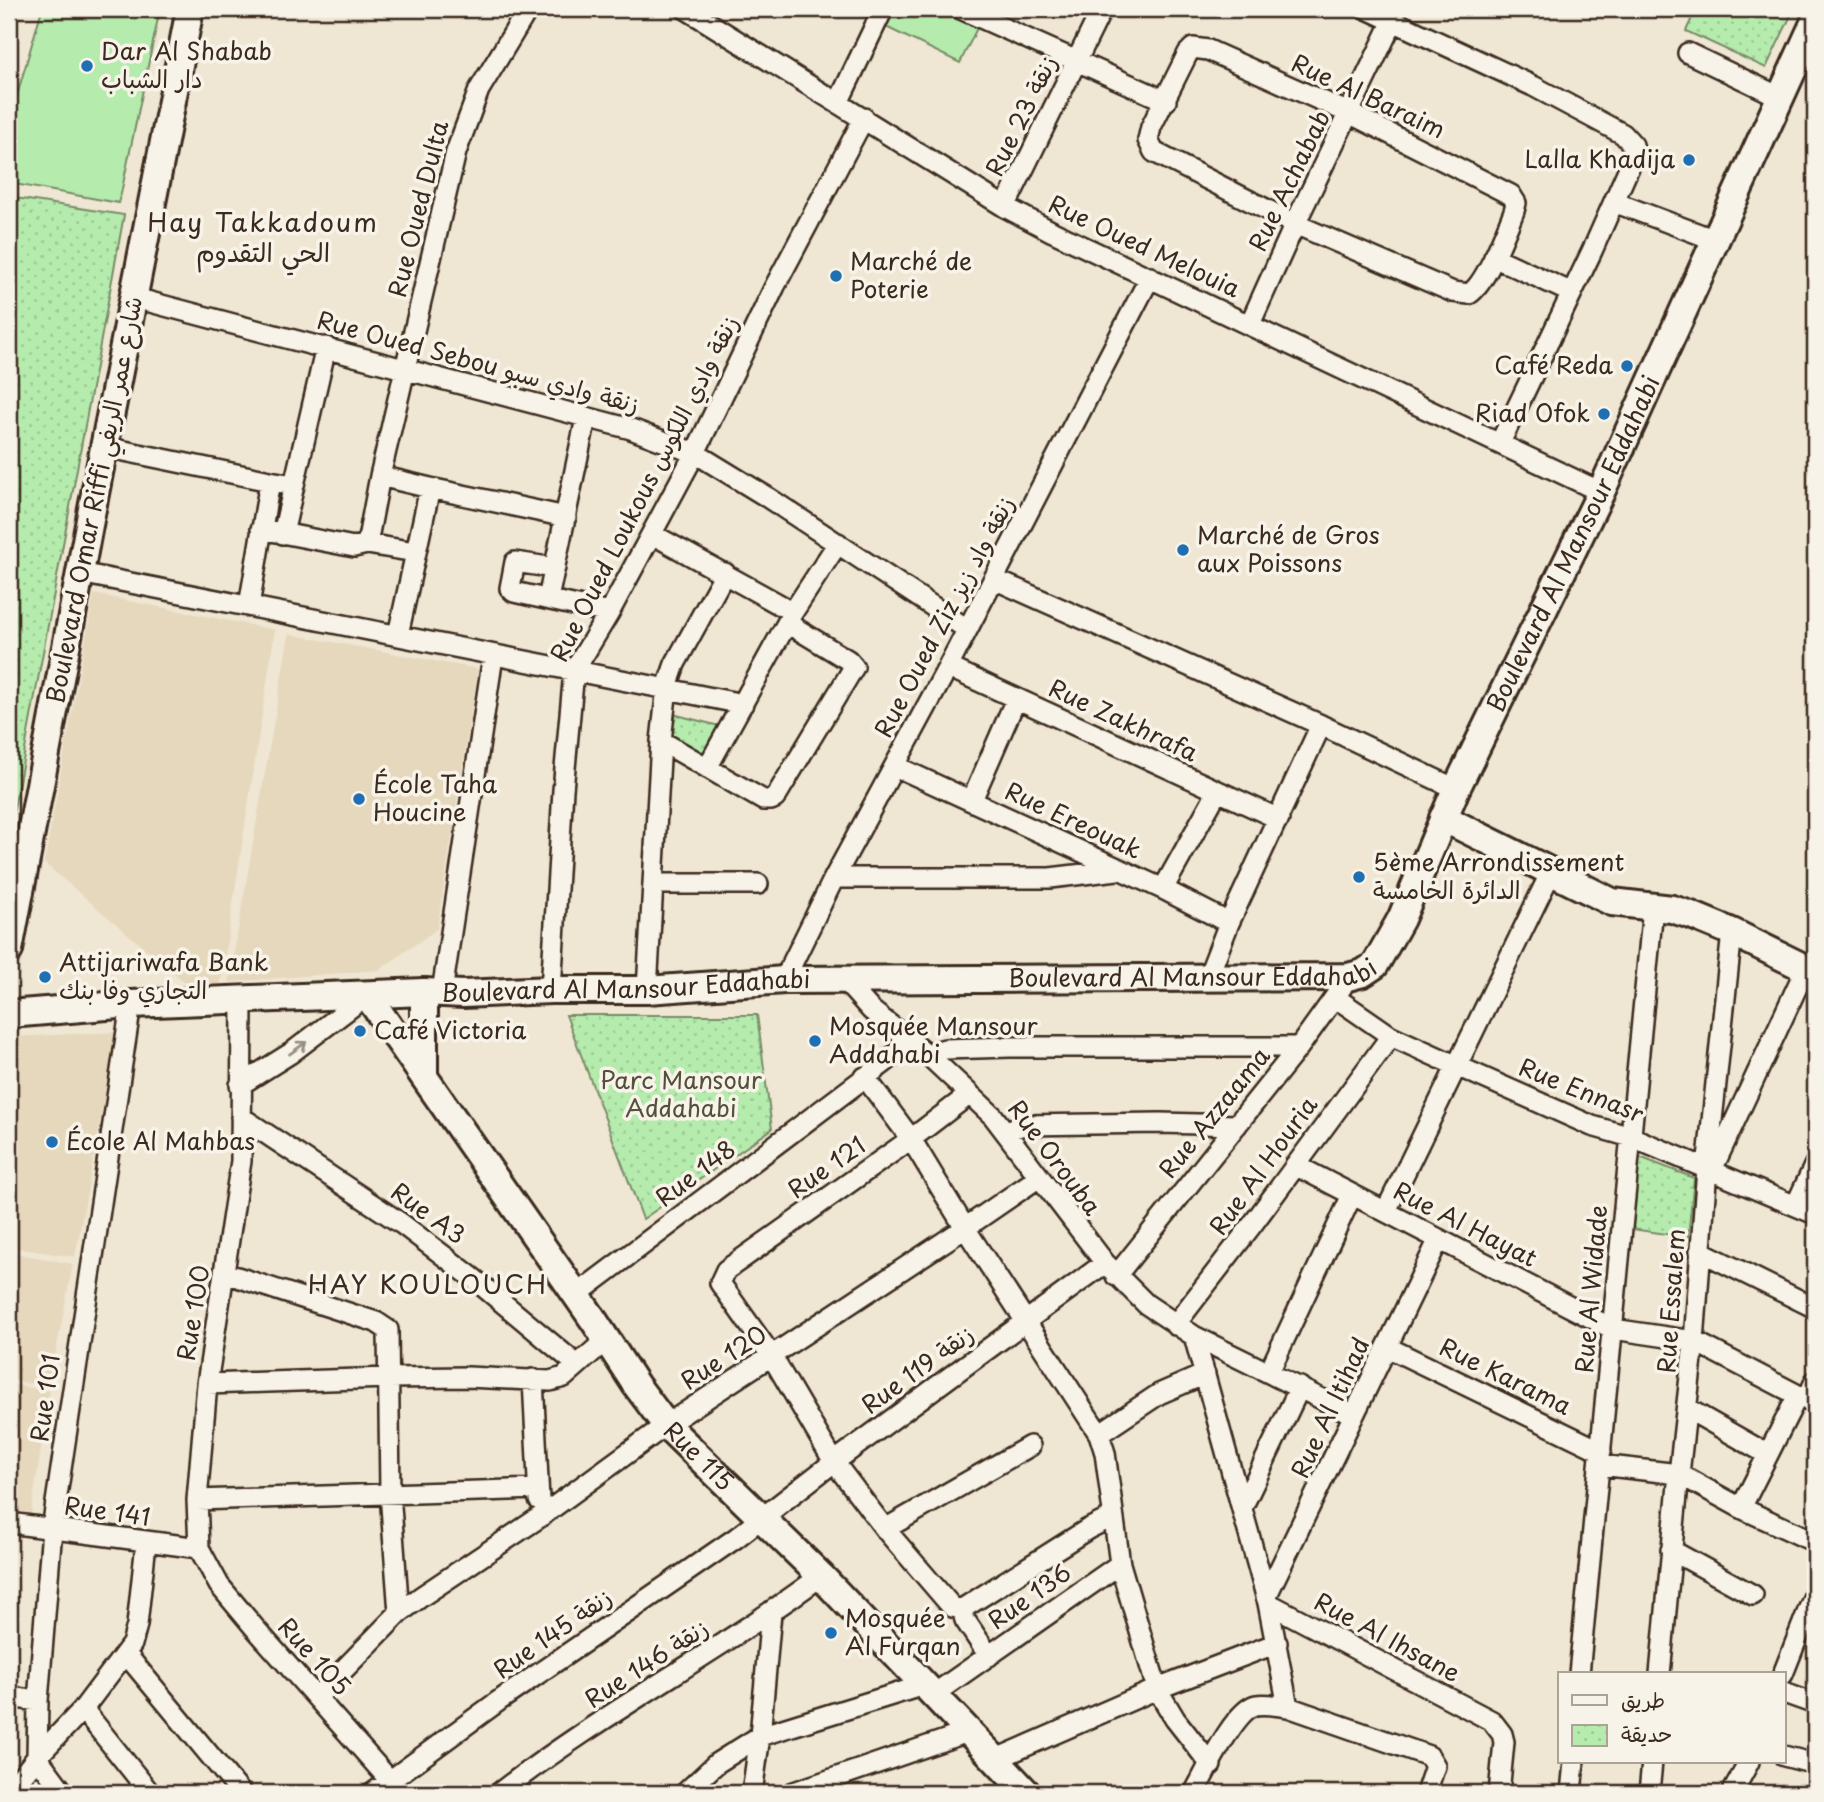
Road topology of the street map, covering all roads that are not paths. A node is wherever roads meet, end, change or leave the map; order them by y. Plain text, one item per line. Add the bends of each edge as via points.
1 (190, 9) edge
2 (528, 9) edge
3 (686, 9) edge
4 (961, 9) edge
5 (1102, 9) edge
6 (1367, 9) edge
7 (878, 11) edge
8 (1393, 21) junction
9 (1815, 21) edge
10 (1688, 52) dead end
11 (1077, 61) junction
12 (1780, 97) junction
13 (1166, 101) junction
14 (839, 102) junction
15 (1349, 113) junction
16 (864, 118) junction
17 (1614, 202) junction
18 (1005, 207) junction
19 (1295, 224) junction
20 (1715, 240) junction
21 (1494, 257) junction
22 (1150, 277) junction
23 (1572, 293) junction
24 (135, 298) junction
25 (1250, 324) junction
26 (326, 347) junction
27 (405, 368) junction
28 (586, 418) junction
29 (1500, 443) junction
30 (104, 447) junction
31 (695, 453) junction
32 (380, 476) junction
33 (270, 481) junction
34 (294, 485) junction
35 (430, 488) junction
36 (1601, 492) junction
37 (566, 517) junction
38 (261, 528) junction
39 (283, 534) junction
40 (652, 534) junction
41 (838, 543) junction
42 (367, 544) junction
43 (415, 552) junction
44 (555, 568) junction
45 (80, 573) junction
46 (724, 573) junction
47 (994, 579) junction
48 (548, 598) junction
49 (249, 606) junction
50 (609, 613) junction
51 (790, 618) junction
52 (967, 629) junction
53 (398, 635) junction
54 (493, 656) junction
55 (948, 667) junction
56 (574, 671) junction
57 (667, 687) junction
58 (1016, 699) junction
59 (743, 704) junction
60 (1321, 726) junction
61 (661, 741) junction
62 (895, 766) junction
63 (707, 768) junction
64 (1456, 789) junction
65 (1217, 792) junction
66 (972, 800) junction
67 (1443, 818) junction
68 (1279, 819) junction
69 (1118, 870) junction
70 (1552, 872) junction
71 (834, 878) junction
72 (653, 884) junction
73 (758, 884) dead end
74 (1163, 889) junction
75 (1653, 907) junction
76 (1229, 923) junction
77 (1732, 932) junction
78 (9, 950) edge
79 (1811, 971) edge
80 (1208, 977) junction
81 (784, 980) junction
82 (844, 980) junction
83 (1342, 987) junction
84 (551, 990) junction
85 (647, 990) junction
86 (433, 992) junction
87 (367, 995) junction
88 (242, 1000) junction
89 (131, 1004) junction
90 (9, 1014) edge
91 (1391, 1036) junction
92 (1299, 1047) junction
93 (919, 1048) junction
94 (1457, 1066) junction
95 (424, 1076) junction
96 (865, 1077) junction
97 (240, 1085) junction
98 (970, 1094) junction
99 (241, 1117) junction
100 (1237, 1125) junction
101 (1005, 1131) junction
102 (1630, 1137) junction
103 (911, 1139) junction
104 (1815, 1164) edge
105 (1295, 1165) junction
106 (1709, 1170) junction
107 (1038, 1178) junction
108 (1352, 1195) junction
109 (1796, 1205) junction
110 (1386, 1212) junction
111 (1815, 1214) edge
112 (965, 1228) junction
113 (1440, 1238) junction
114 (1700, 1251) junction
115 (1111, 1270) junction
116 (225, 1273) junction
117 (576, 1295) junction
118 (1815, 1308) edge
119 (1026, 1321) junction
120 (1175, 1325) junction
121 (1613, 1329) junction
122 (1194, 1336) junction
123 (606, 1340) junction
124 (1694, 1341) junction
125 (1387, 1347) junction
126 (771, 1355) junction
127 (576, 1364) junction
128 (1269, 1371) junction
129 (1205, 1374) junction
130 (388, 1378) junction
131 (533, 1379) junction
132 (1815, 1381) edge
133 (207, 1384) junction
134 (1300, 1387) junction
135 (1807, 1400) edge
136 (1688, 1409) junction
137 (1354, 1415) junction
138 (666, 1425) junction
139 (1099, 1434) junction
140 (1030, 1446) dead end
141 (1768, 1454) junction
142 (1601, 1458) junction
143 (834, 1462) junction
144 (1679, 1474) junction
145 (538, 1489) junction
146 (390, 1493) junction
147 (197, 1500) junction
148 (1242, 1508) junction
149 (1741, 1508) junction
150 (540, 1517) junction
151 (762, 1517) junction
152 (1112, 1517) junction
153 (9, 1523) edge
154 (52, 1529) junction
155 (885, 1529) junction
156 (1815, 1542) edge
157 (146, 1543) junction
158 (199, 1548) junction
159 (1671, 1550) junction
160 (1120, 1564) junction
161 (821, 1576) junction
162 (1815, 1593) edge
163 (1753, 1595) dead end
164 (1267, 1600) junction
165 (962, 1609) junction
166 (399, 1613) junction
167 (771, 1613) junction
168 (1277, 1643) junction
169 (126, 1654) junction
170 (989, 1656) junction
171 (1579, 1672) edge
172 (1660, 1672) edge
173 (1784, 1672) edge
174 (1157, 1689) junction
175 (929, 1690) junction
176 (1786, 1694) edge
177 (9, 1697) edge
178 (317, 1697) junction
179 (38, 1701) junction
180 (1815, 1704) edge
181 (1288, 1707) junction
182 (83, 1709) junction
183 (968, 1732) junction
184 (760, 1736) junction
185 (37, 1757) junction
186 (1786, 1757) edge
187 (994, 1760) junction
188 (1574, 1764) edge
189 (1652, 1764) edge
190 (1748, 1764) edge
191 (1815, 1764) edge
192 (1211, 1765) junction
193 (396, 1787) edge
194 (9, 1792) edge
195 (64, 1793) edge
196 (150, 1793) edge
197 (241, 1793) edge
198 (373, 1793) edge
199 (499, 1793) edge
200 (685, 1793) edge
201 (752, 1793) edge
202 (791, 1793) edge
203 (1027, 1793) edge
204 (1194, 1793) edge
205 (1426, 1793) edge
206 (1499, 1793) edge
207 (1571, 1793) edge
208 (1649, 1793) edge
209 (1732, 1793) edge

1 - 24 street, Boulevard Omar Riffi شارع عمر الريفي
2 - 27 street, Rue Oued Dulta via 479,90 465,123
3 - 14 street, Rue Oued Melouia
4 - 11 street
5 - 11 street, Rue 23 زنقة
6 - 8 street
7 - 14 street
8 - 15 street, Rue Achabab
8 - 17 street via 1623,134 1635,153
9 - 12 street, Boulevard Al Mansour Eddahabi
10 - 12 street
11 - 13 street
11 - 18 street, Rue 23 زنقة
12 - 20 street, Boulevard Al Mansour Eddahabi
13 - 15 street, Rue Al Baraim via 1188,53 1199,48
13 - 19 street, Rue Al Baraim via 1149,135 1154,152
14 - 16 street, Rue Oued Melouia
15 - 19 street, Rue Achabab
15 - 21 street, Rue Al Baraim via 1511,195 1514,211
16 - 18 street, Rue Oued Melouia
16 - 31 street, Rue Oued Loukous زنقة وادي اللكوس via 775,286
17 - 20 street
17 - 23 street
18 - 22 street, Rue Oued Melouia
19 - 21 street, Rue Al Baraim via 1461,294 1475,291
19 - 25 street, Rue Achabab
20 - 36 street, Boulevard Al Mansour Eddahabi
21 - 23 street
22 - 25 street, Rue Oued Melouia
22 - 47 street, Rue Oued Ziz زنقة واد زيز
23 - 29 street
24 - 26 street, Rue Oued Sebou زنقة وادي سبو
24 - 30 street, Boulevard Omar Riffi شارع عمر الريفي
25 - 29 street, Rue Oued Melouia
26 - 27 street, Rue Oued Sebou زنقة وادي سبو
26 - 34 street
27 - 28 street, Rue Oued Sebou زنقة وادي سبو
27 - 32 street, Rue Oued Dulta
28 - 31 street, Rue Oued Sebou زنقة وادي سبو
28 - 37 street
29 - 36 street, Rue Oued Melouia
30 - 33 street
30 - 45 street, Boulevard Omar Riffi شارع عمر الريفي
31 - 40 street, Rue Oued Loukous زنقة وادي اللكوس
31 - 41 street, Rue Oued Sebou زنقة وادي سبو
32 - 35 street
32 - 42 street, Rue Oued Dulta
33 - 34 street
33 - 38 street
34 - 39 street
35 - 37 street
35 - 43 street
36 - 64 street, Boulevard Al Mansour Eddahabi
37 - 44 street
38 - 39 street
38 - 49 street
39 - 42 street via 354,547
40 - 46 street
40 - 50 street, Rue Oued Loukous زنقة وادي اللكوس
41 - 51 street
41 - 52 street, Rue Oued Sebou زنقة وادي سبو
42 - 43 street
43 - 53 street
44 - 48 street
44 - 48 street via 514,563 510,589
45 - 49 street
45 - 78 street, Boulevard Omar Riffi شارع عمر الريفي
46 - 51 street
46 - 57 street
47 - 52 street, Rue Oued Ziz زنقة واد زيز
47 - 60 street
48 - 50 street
49 - 53 street
50 - 56 street, Rue Oued Loukous زنقة وادي اللكوس
51 - 59 street
51 - 63 street via 854,669 771,800 763,800
52 - 55 street, Rue Oued Ziz زنقة واد زيز
53 - 54 street
54 - 56 street
54 - 86 street
55 - 58 street, Rue Zakhrafa
55 - 62 street, Rue Oued Ziz زنقة واد زيز
56 - 57 street
56 - 84 street, Rue Oued Loukous زنقة وادي اللكوس
57 - 59 street
57 - 61 street
58 - 65 street, Rue Zakhrafa
58 - 66 street
59 - 63 street
60 - 64 street
60 - 68 street
61 - 63 street
61 - 72 street
62 - 66 street, Rue Ereouak
62 - 71 street, Rue Oued Ziz زنقة واد زيز
64 - 67 street, Boulevard Al Mansour Eddahabi
65 - 68 street, Rue Zakhrafa
65 - 74 street
66 - 69 street, Rue Ereouak
67 - 70 street
67 - 83 street, Boulevard Al Mansour Eddahabi via 1406,908 1375,965
68 - 76 street
69 - 71 street via 1050,878
69 - 74 street, Rue Ereouak
70 - 75 street via 1612,902
70 - 94 street
71 - 81 street, Rue Oued Ziz زنقة واد زيز
72 - 73 street
72 - 85 street
74 - 76 street, Rue Ereouak
75 - 77 street via 1672,909
75 - 102 street, Rue Al Widade
76 - 80 street
77 - 79 street
77 - 106 street, Rue Essalem
79 - 106 street
80 - 82 street, Boulevard Al Mansour Eddahabi
80 - 83 street, Boulevard Al Mansour Eddahabi
81 - 82 street, Boulevard Al Mansour Eddahabi
81 - 85 street, Boulevard Al Mansour Eddahabi
82 - 93 street, Rue Orouba via 871,1010
83 - 91 street, Rue Ennasr
83 - 92 street, Rue Azzaama
84 - 85 street, Boulevard Al Mansour Eddahabi
84 - 86 street, Boulevard Al Mansour Eddahabi
86 - 87 street, Boulevard Al Mansour Eddahabi
86 - 95 street
87 - 88 street, Boulevard Al Mansour Eddahabi
87 - 95 street, Rue 115
97 -> 87 street
88 - 89 street, Boulevard Al Mansour Eddahabi
88 - 97 street, Rue 100
89 - 90 street, Boulevard Al Mansour Eddahabi
89 - 154 street, Rue 101
91 - 94 street, Rue Ennasr
91 - 105 street, Rue Al Houria
92 - 93 street
92 - 100 street, Rue Azzaama
93 - 96 street, Rue 148
93 - 98 street, Rue Orouba
94 - 102 street, Rue Ennasr via 1592,1126
94 - 110 street
95 - 117 street, Rue 115
96 - 103 street
96 - 117 street, Rue 148
97 - 99 street, Rue 100
98 - 101 street, Rue Orouba
98 - 103 street, Rue 121
99 - 116 street, Rue 100 via 239,1178
99 - 127 street, Rue A3 via 429,1244
100 - 101 street via 1024,1125
100 - 115 street, Rue Azzaama
101 - 107 street, Rue Orouba
102 - 106 street, Rue Ennasr
102 - 121 street, Rue Al Widade
103 - 112 street
103 - 126 street, Rue 121 via 726,1270 720,1279
104 - 109 street
105 - 108 street, Rue Al Hayat
105 - 120 street, Rue Al Houria
106 - 109 street, Rue Ennasr
106 - 114 street, Rue Essalem
107 - 112 street, Rue 120
107 - 115 street, Rue Orouba
108 - 110 street, Rue Al Hayat
108 - 128 street
109 - 111 street, Rue Ennasr
110 - 113 street, Rue Al Hayat
112 - 119 street
112 - 126 street, Rue 120
113 - 121 street, Rue Al Hayat
113 - 125 street, Rue Al Itihad
114 - 118 street
114 - 124 street, Rue Essalem
115 - 119 street, Rue 119 زنقة
115 - 120 street, Rue Orouba
116 - 130 street via 382,1325 390,1334
116 - 133 street, Rue 100
117 - 123 street, Rue 115
119 - 139 street
119 - 143 street, Rue 119 زنقة
120 - 122 street, Rue Orouba
121 - 124 street, Rue Al Hayat
121 - 142 street, Rue Al Widade
122 - 128 street, Rue Orouba
122 - 129 street
123 - 127 street
123 - 138 street, Rue 115
124 - 135 street
124 - 136 street, Rue Essalem
125 - 137 street, Rue Al Itihad
125 - 142 street, Rue Karama
126 - 138 street, Rue 120
126 - 143 street
127 - 131 street via 557,1380
128 - 134 street, Rue Orouba
129 - 139 street via 1159,1394
129 - 148 street
130 - 131 street
130 - 133 street
130 - 146 street
131 - 145 street
132 - 135 street
133 - 147 street, Rue 100
134 - 137 street, Rue Orouba
134 - 148 street
135 - 141 street
136 - 141 street
136 - 144 street, Rue Essalem
137 - 164 street, Rue Al Itihad
138 - 150 street, Rue 120
138 - 151 street, Rue 115
139 - 152 street
140 - 155 street
141 - 149 street
142 - 144 street, Rue Karama
142 - 171 street, Rue Al Widade
143 - 151 street, Rue 119 زنقة
143 - 155 street
144 - 149 street
144 - 159 street, Rue Essalem
145 - 146 street
145 - 150 street
146 - 147 street
146 - 166 street
147 - 158 street, Rue 100
148 - 164 street
149 - 156 street
150 - 166 street, Rue 120
151 - 161 street, Rue 115
151 - 193 street, Rue 145 زنقة via 500,1700
152 - 160 street
152 - 165 street
153 - 154 street, Rue 141
154 - 157 street, Rue 141
154 - 179 street, Rue 101
155 - 165 street via 948,1603
157 - 158 street, Rue 141
157 - 169 street via 135,1635
158 - 178 street, Rue 105 via 219,1585
159 - 163 street
159 - 172 street, Rue Essalem
160 - 170 street, Rue 136
160 - 174 street
161 - 167 street, Rue 146 زنقة
161 - 175 street, Rue 115
162 - 173 street
164 - 168 street
164 - 206 street, Rue Al Ihsane via 1497,1727 1504,1742
165 - 170 street
166 - 178 street, Rue 120
167 - 184 street
167 - 199 street, Rue 146 زنقة
168 - 174 street
168 - 181 street
169 - 182 street
169 - 197 street
170 - 175 street, Rue 136
174 - 187 street
174 - 192 street
175 - 183 street, Rue 115
175 - 184 street, Rue 136
176 - 180 street
177 - 179 street
178 - 193 street, Rue 105
179 - 185 street, Rue 101
181 - 192 street via 1249,1707 1234,1723
181 - 205 street via 1429,1756 1435,1766
182 - 185 street
182 - 196 street
183 - 187 street, Rue 115
183 - 202 street
184 - 200 street, Rue 136 via 717,1763
184 - 201 street
185 - 194 street
185 - 195 street
186 - 191 street
187 - 203 street, Rue 115
188 - 207 street
189 - 208 street
190 - 209 street
192 - 204 street
193 - 198 street, Rue 145 زنقة

